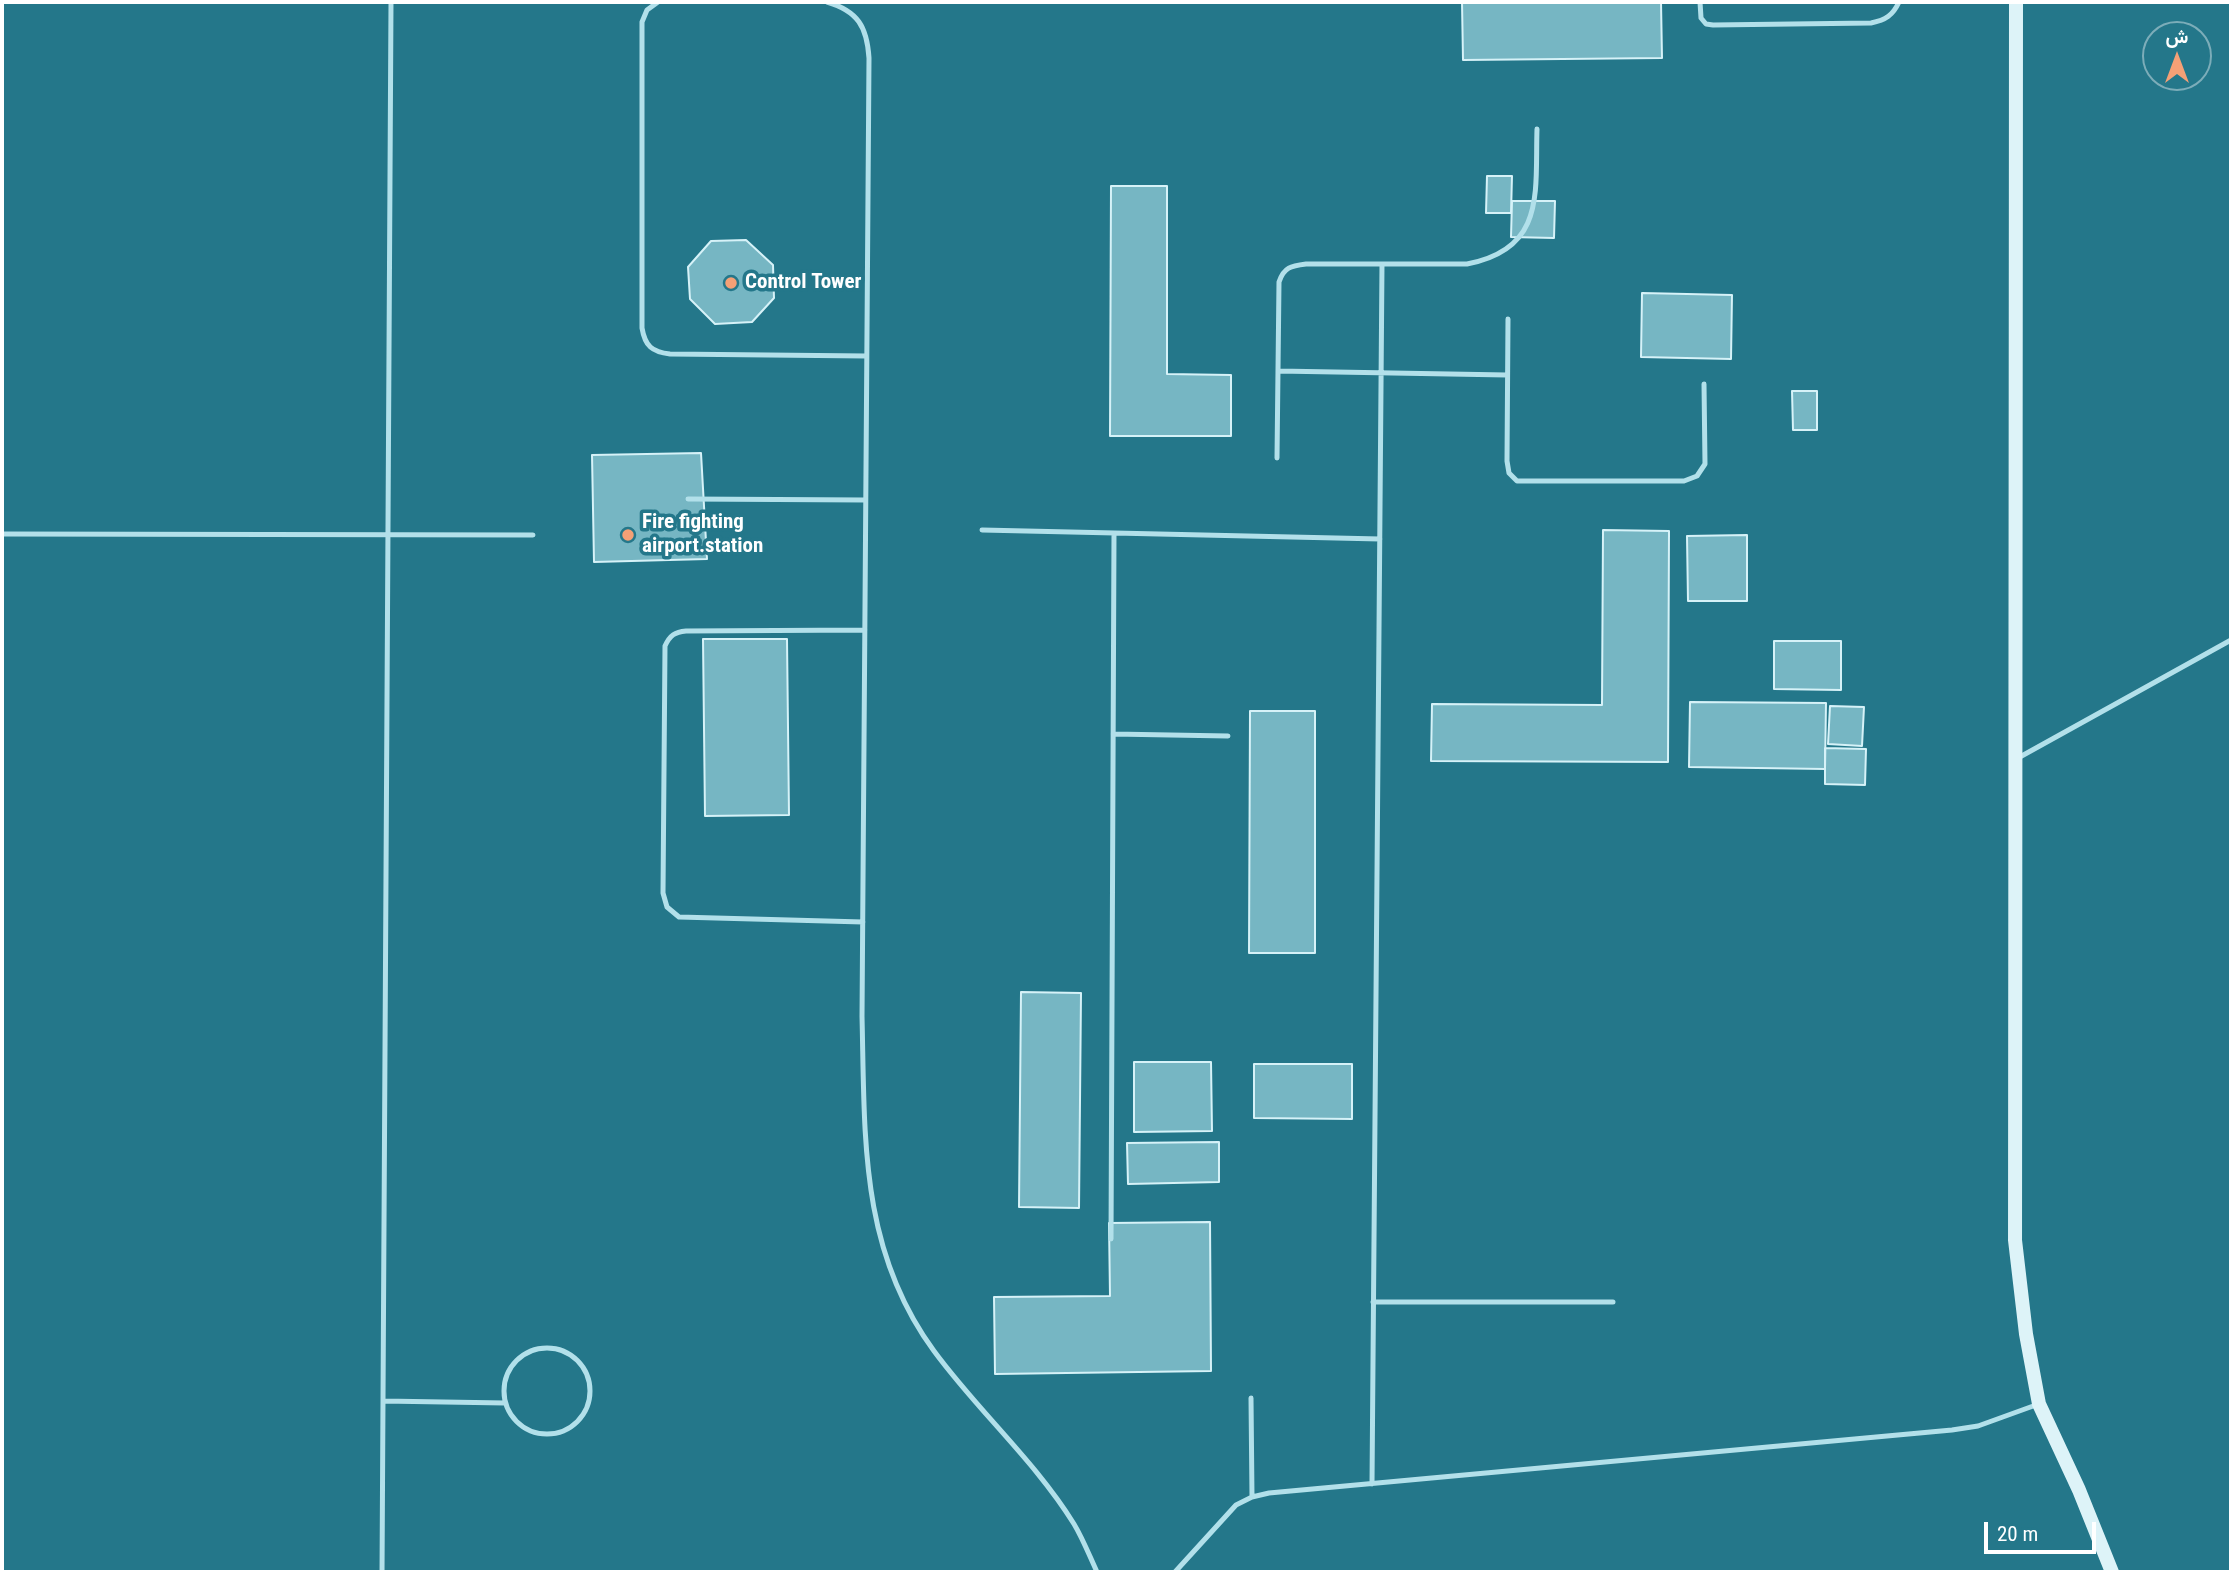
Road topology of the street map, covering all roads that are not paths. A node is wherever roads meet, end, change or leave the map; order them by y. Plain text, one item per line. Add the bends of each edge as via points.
1 (391, 2) edge
2 (658, 2) edge
3 (827, 2) edge
4 (1700, 2) edge
5 (1899, 2) edge
6 (2016, 2) edge
7 (1537, 129) dead end
8 (1382, 264) junction
9 (1508, 319) dead end
10 (866, 356) junction
11 (1278, 371) junction
12 (1381, 373) junction
13 (1507, 375) junction
14 (1704, 384) dead end
15 (1277, 458) dead end
16 (688, 499) dead end
17 (865, 500) junction
18 (982, 530) dead end
19 (1114, 533) junction
20 (2, 534) edge
21 (533, 535) dead end
22 (387, 536) junction
23 (1380, 538) junction
24 (864, 630) junction
25 (2231, 640) edge
26 (1113, 734) junction
27 (1228, 736) dead end
28 (2015, 759) junction
29 (863, 922) junction
30 (1111, 1239) dead end
31 (1373, 1302) junction
32 (1613, 1302) dead end
33 (1251, 1398) dead end
34 (383, 1401) junction
35 (505, 1403) junction
36 (2039, 1404) junction
37 (1372, 1484) junction
38 (1252, 1497) junction
39 (382, 1572) edge
40 (1097, 1572) edge
41 (1175, 1572) edge
42 (2112, 1572) edge

1 - 22 lane
2 - 10 lane via 647,10 642,22 645,342 655,352 670,354
3 - 10 lane via 842,6 858,19 867,37
4 - 5 lane via 1701,18 1713,25 1871,23 1884,21
6 - 28 street
7 - 8 lane via 1535,205 1527,228 1510,246 1490,259 1467,264
8 - 11 lane via 1306,264 1283,271
8 - 12 lane
9 - 13 lane
10 - 17 lane
11 - 12 lane
11 - 15 lane
12 - 13 lane
12 - 23 lane
13 - 14 lane via 1507,461 1517,481 1684,481 1697,476 1705,464
16 - 17 lane
17 - 24 lane
18 - 19 lane
19 - 23 lane
19 - 26 lane
20 - 22 lane
21 - 22 lane
22 - 34 lane
23 - 31 lane
24 - 29 lane
24 - 29 lane via 686,631 669,637 665,646 663,893 667,907 679,917
25 - 28 lane
26 - 27 lane
26 - 30 lane
28 - 36 street via 2015,1240
29 - 40 lane via 865,1151 885,1256 906,1306 934,1351 1041,1479 1075,1526
31 - 32 lane
31 - 37 lane
33 - 38 lane
34 - 35 lane
34 - 39 lane
35 - 35 lane via 509,1370 535,1349 568,1353 589,1379 585,1413 559,1433 526,1429
36 - 37 lane via 1989,1423 1952,1430
36 - 42 street
37 - 38 lane
38 - 41 lane via 1236,1505

